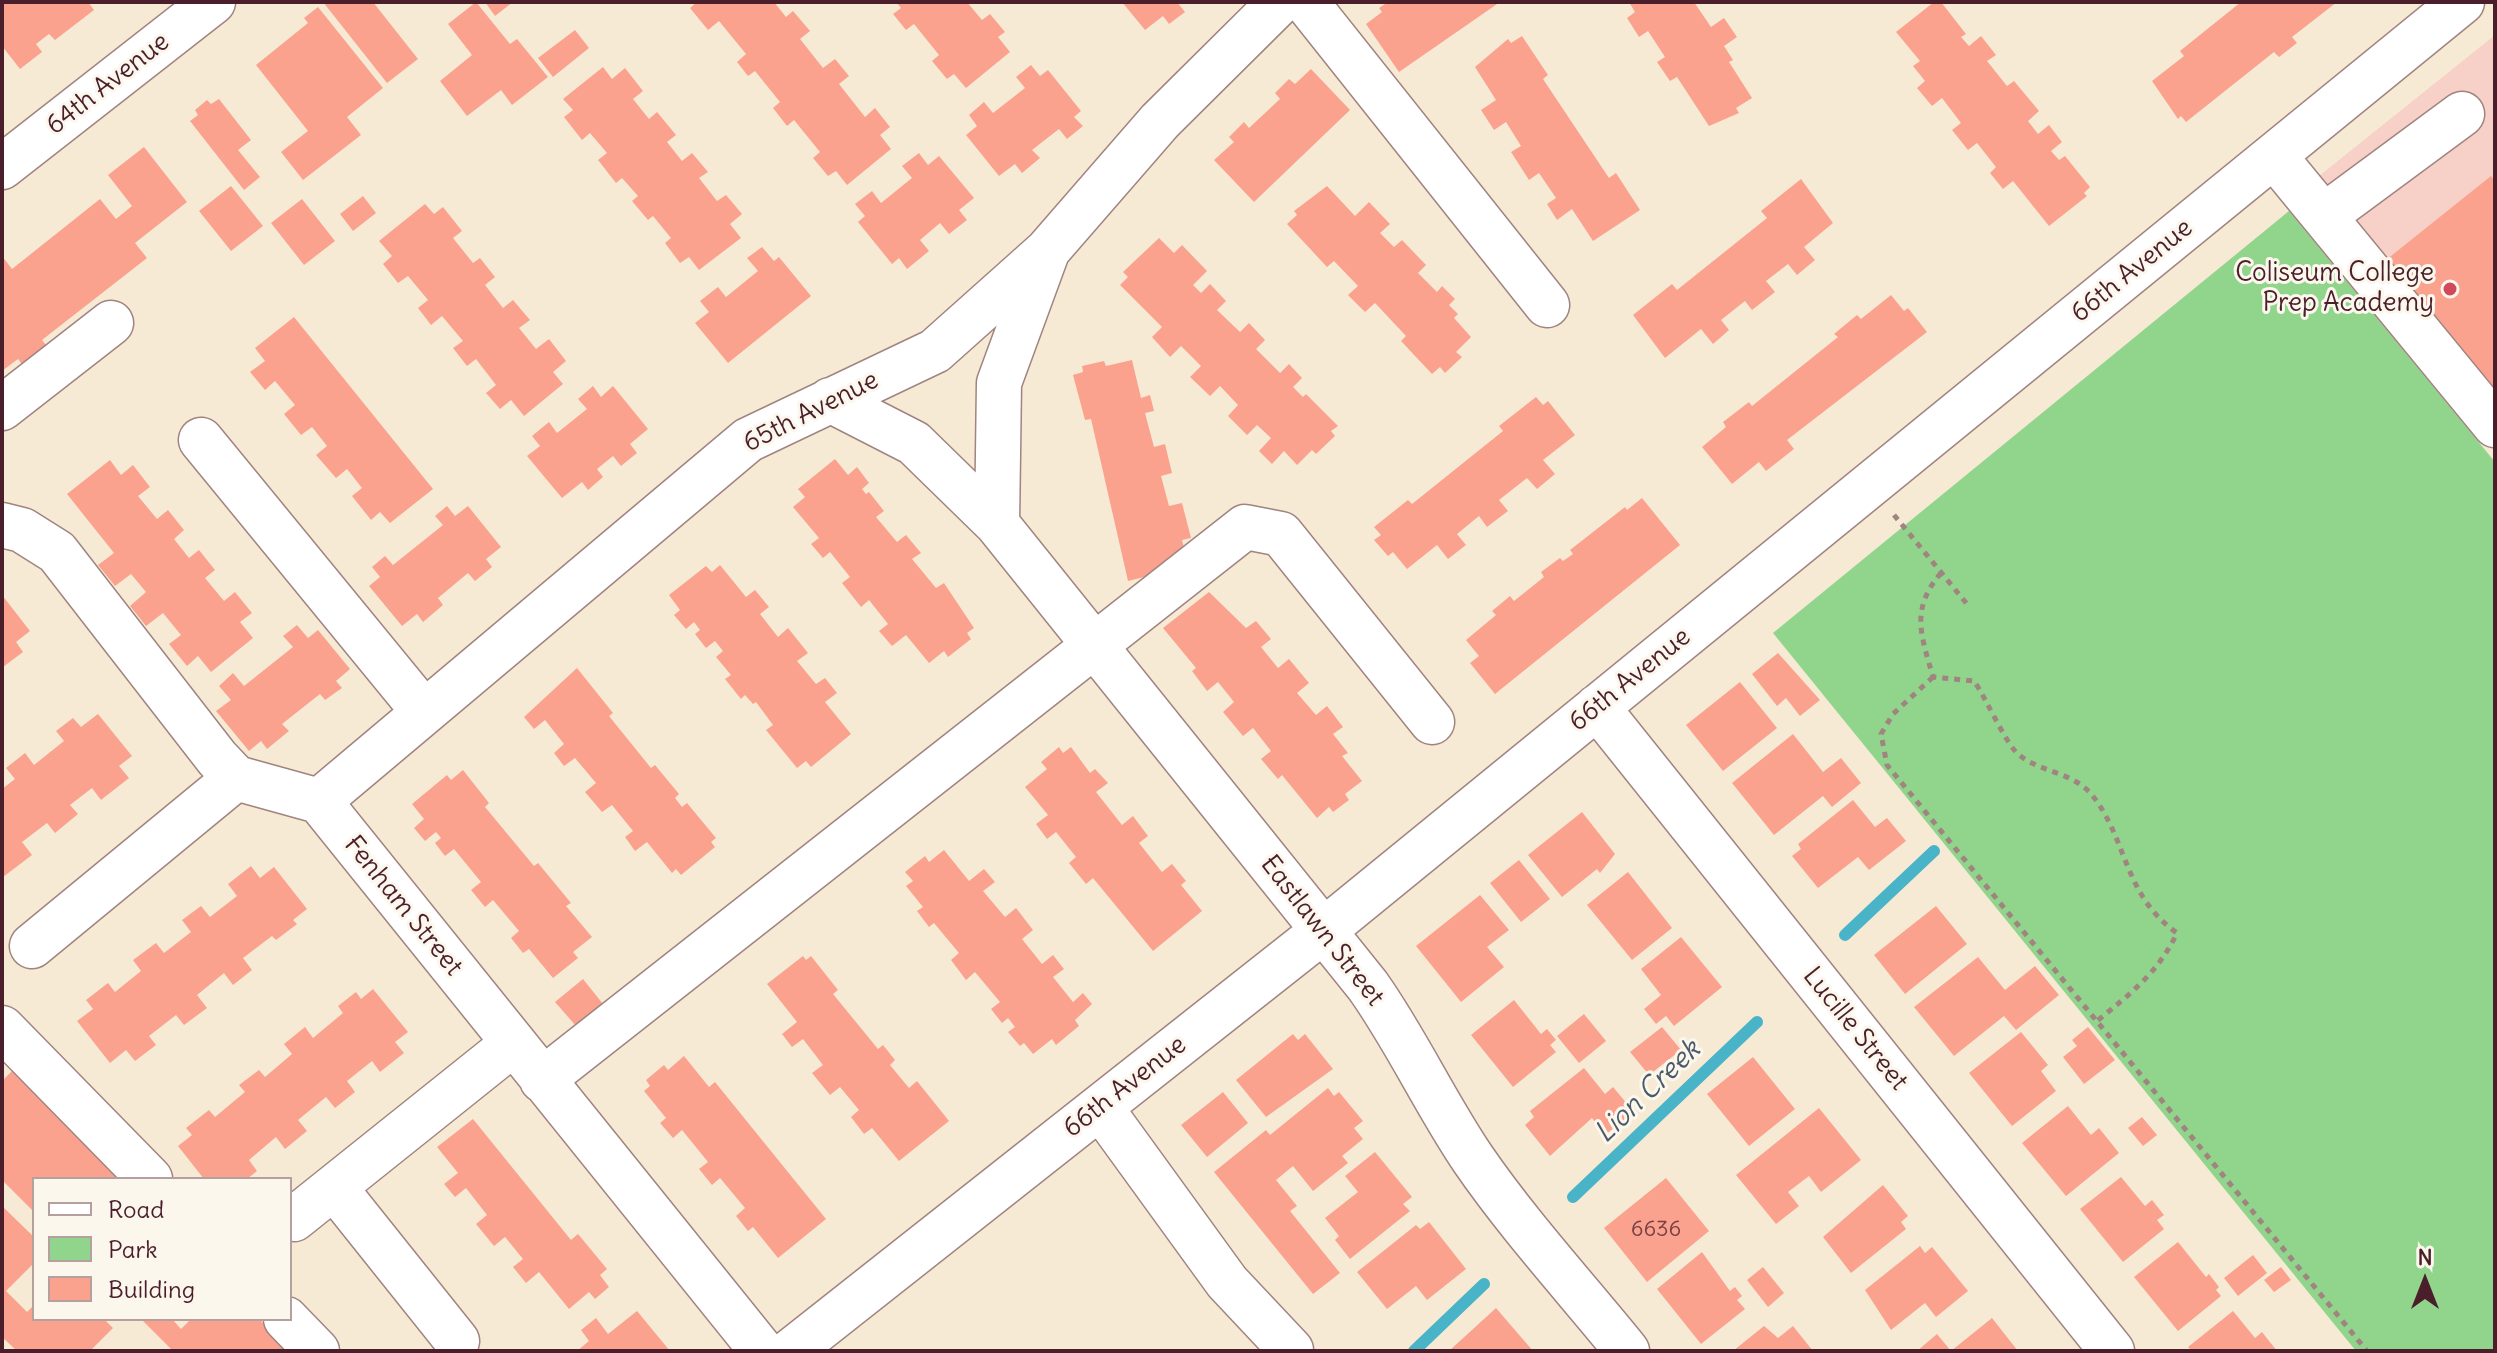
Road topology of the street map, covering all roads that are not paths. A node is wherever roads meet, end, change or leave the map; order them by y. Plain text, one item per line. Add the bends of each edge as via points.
1 (213, 2) edge
2 (1280, 2) edge
3 (1306, 2) edge
4 (2462, 2) edge
5 (2462, 114) dead end
6 (2275, 157) junction
7 (2, 167) edge
8 (2324, 216) junction
9 (1047, 251) junction
10 (1547, 305) dead end
11 (111, 323) dead end
12 (830, 400) junction
13 (2, 408) edge
14 (2495, 425) edge
15 (201, 440) dead end
16 (997, 524) junction
17 (2, 525) edge
18 (1095, 648) junction
19 (1597, 707) junction
20 (424, 712) junction
21 (1432, 722) dead end
22 (236, 778) junction
23 (319, 801) junction
24 (1323, 931) junction
25 (32, 946) dead end
26 (2, 1028) edge
27 (514, 1043) junction
28 (542, 1080) junction
29 (1100, 1107) junction
30 (148, 1177) edge
31 (334, 1187) junction
32 (294, 1219) dead end
33 (288, 1321) edge
34 (457, 1341) dead end
35 (1291, 1350) edge
36 (317, 1351) edge
37 (762, 1351) edge
38 (791, 1351) edge
39 (1627, 1351) edge
40 (2112, 1351) edge

1 - 7 street, 64th Avenue
2 - 9 street, 65th Avenue via 1160,121
3 - 10 street
4 - 6 street, 66th Avenue
5 - 8 street
6 - 8 street
6 - 19 street, 66th Avenue
8 - 14 street
9 - 12 street, 65th Avenue via 935,351
9 - 16 street via 999,383
11 - 13 street
12 - 16 street, Eastlawn Street via 914,443
12 - 20 street, 65th Avenue via 748,440
15 - 20 street
16 - 18 street, Eastlawn Street
17 - 22 street via 22,530 57,552
18 - 21 street via 1245,527 1281,534
18 - 24 street, Eastlawn Street
18 - 28 street
19 - 24 street, 66th Avenue
19 - 40 street, Lucille Street
20 - 23 street, 65th Avenue
22 - 23 street
22 - 25 street
23 - 27 street, Fenham Street
24 - 29 street, 66th Avenue
24 - 39 street, Eastlawn Street via 1398,1029 1475,1161
26 - 30 street
27 - 28 street, Fenham Street
27 - 31 street
28 - 37 street, Fenham Street
29 - 35 street via 1227,1282
29 - 38 street, 66th Avenue
31 - 32 street
31 - 34 street
33 - 36 street

